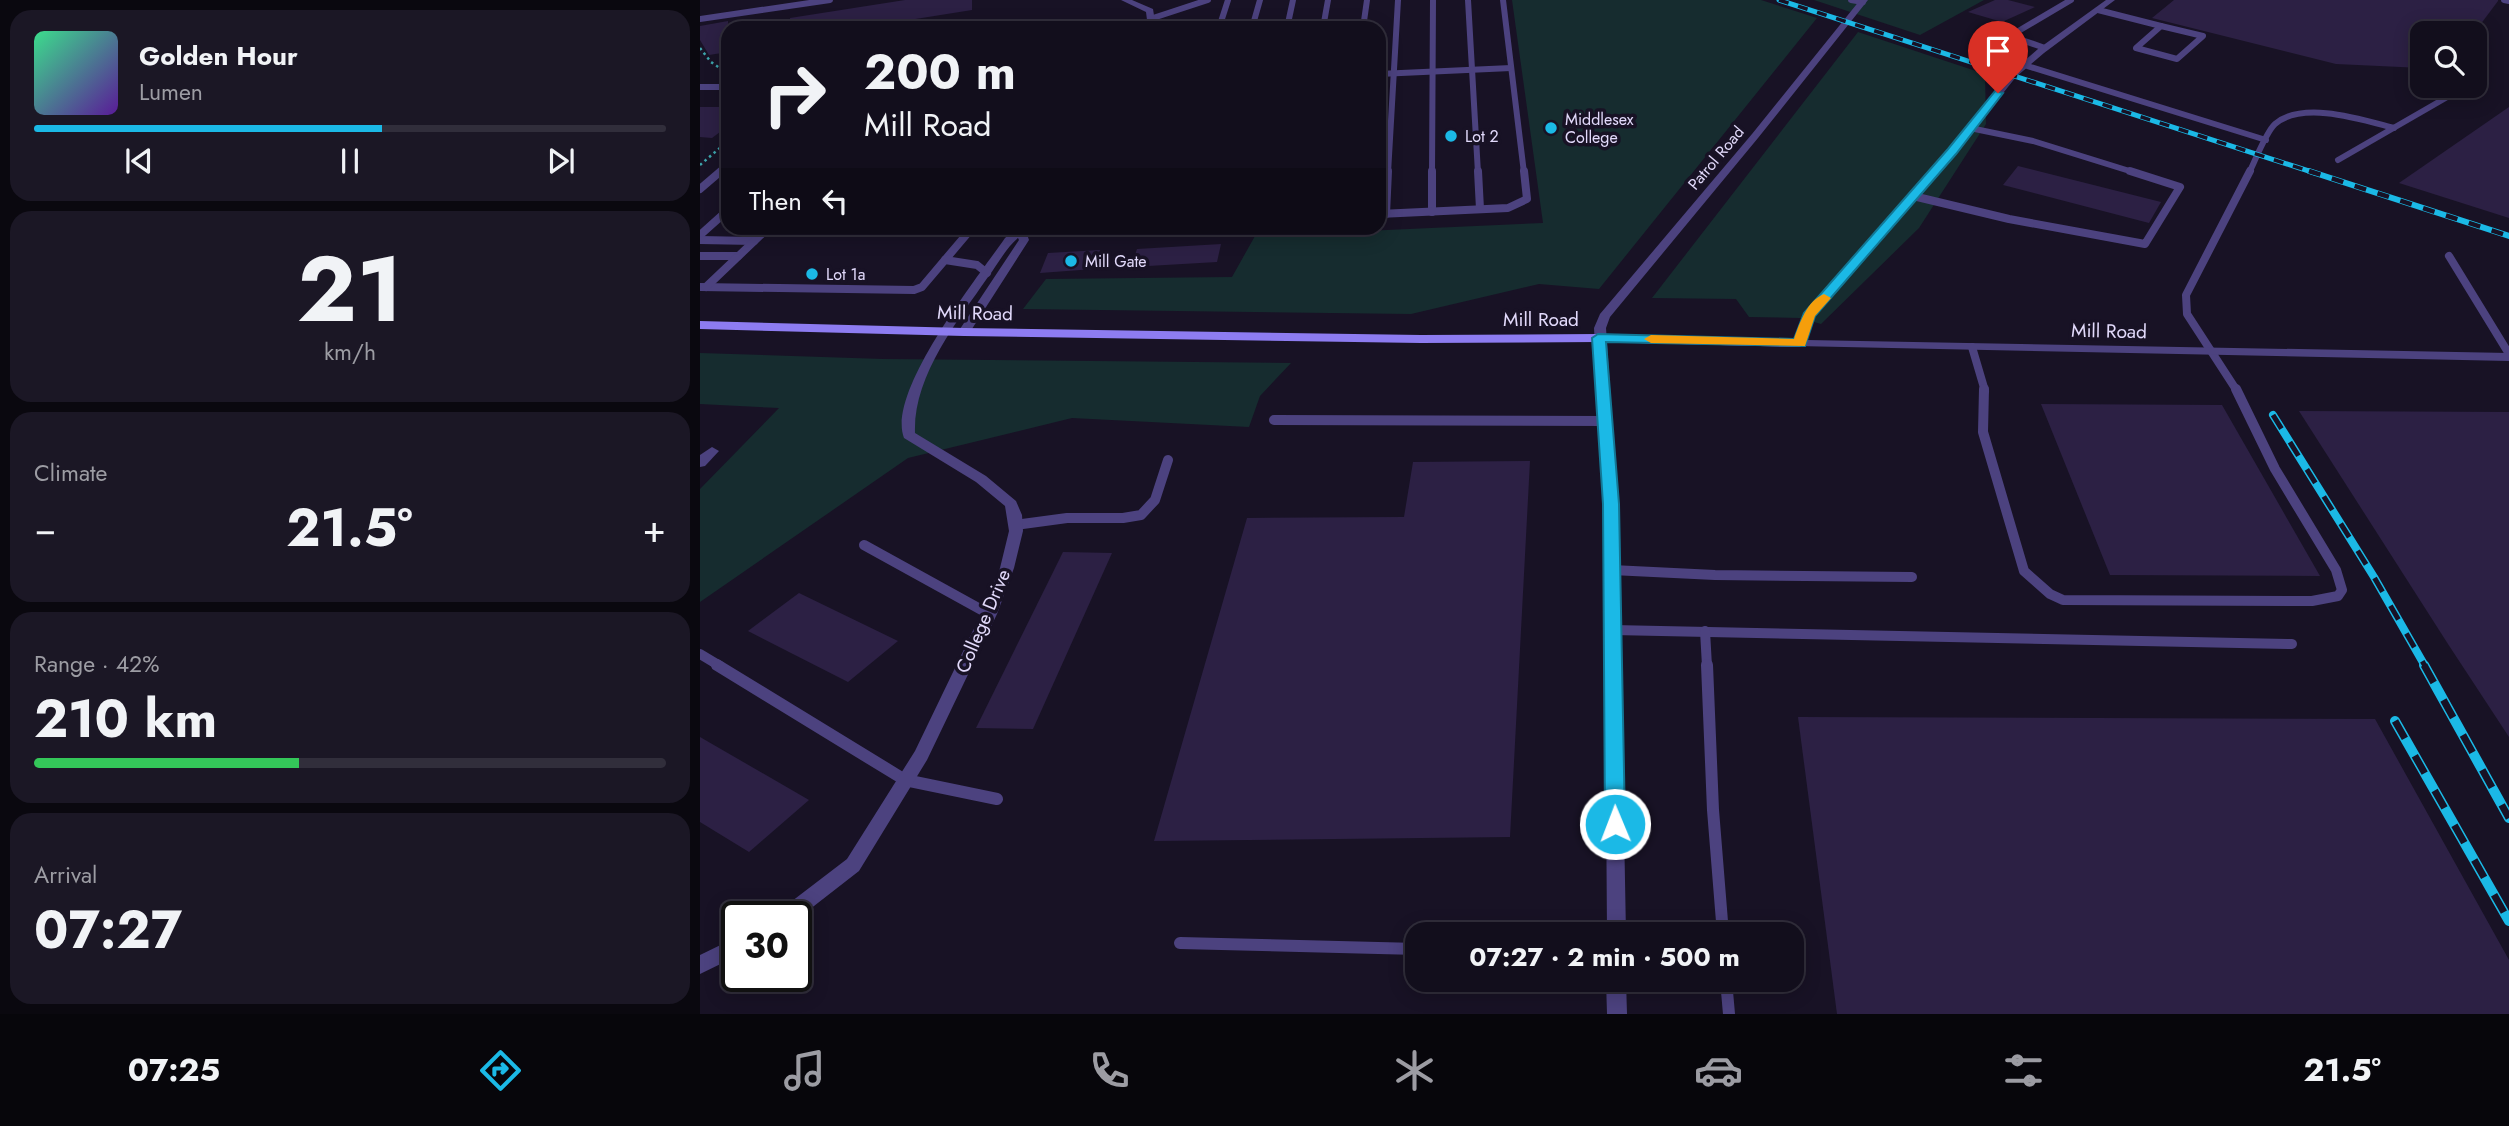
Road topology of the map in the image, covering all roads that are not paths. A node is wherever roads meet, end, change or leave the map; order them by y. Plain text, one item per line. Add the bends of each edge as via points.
1 (830, 0) edge
2 (1125, 0) edge
3 (1183, 0) edge
4 (1208, 0) edge
5 (1228, 0) edge
6 (1260, 0) edge
7 (1293, 0) edge
8 (1328, 0) edge
9 (1367, 0) edge
10 (1398, 0) edge
11 (1433, 0) edge
12 (1468, 0) edge
13 (1503, 0) edge
14 (2071, 0) edge
15 (2111, 0) edge
16 (1859, 1) edge
17 (1195, 4) junction
18 (2098, 9) junction
19 (700, 19) edge
20 (1152, 21) edge
21 (1157, 21) edge
22 (1221, 21) edge
23 (1254, 21) edge
24 (1288, 21) edge
25 (1324, 21) edge
26 (1364, 21) edge
27 (2162, 25) junction
28 (2045, 48) junction
29 (2024, 65) junction
30 (1511, 68) junction
31 (1471, 69) junction
32 (1432, 71) junction
33 (1394, 73) junction
34 (1386, 74) edge
35 (700, 87) edge
36 (721, 87) edge
37 (2446, 98) edge
38 (1970, 128) junction
39 (2394, 128) junction
40 (2266, 140) junction
41 (2338, 160) dead end
42 (721, 171) edge
43 (1386, 176) edge
44 (700, 189) edge
45 (1913, 196) junction
46 (1480, 209) junction
47 (1432, 212) junction
48 (1386, 214) edge
49 (721, 217) edge
50 (760, 235) edge
51 (966, 235) edge
52 (1016, 235) edge
53 (1023, 235) edge
54 (700, 238) edge
55 (754, 241) junction
56 (1000, 253) junction
57 (1015, 253) junction
58 (700, 256) edge
59 (738, 256) junction
60 (2449, 256) dead end
61 (944, 260) junction
62 (987, 273) junction
63 (703, 287) edge
64 (700, 325) edge
65 (956, 332) junction
66 (1598, 338) junction
67 (1800, 343) junction
68 (1972, 347) junction
69 (2212, 353) junction
70 (2509, 356) edge
71 (1275, 419) dead end
72 (1605, 421) junction
73 (712, 451) dead end
74 (1168, 460) dead end
75 (700, 463) edge
76 (1015, 525) junction
77 (864, 545) dead end
78 (1612, 570) junction
79 (1912, 577) dead end
80 (989, 614) junction
81 (1613, 630) junction
82 (1705, 631) junction
83 (2292, 643) dead end
84 (700, 654) edge
85 (905, 780) junction
86 (997, 799) dead end
87 (807, 901) edge
88 (1616, 922) edge
89 (1722, 922) edge
90 (1180, 943) dead end
91 (1405, 949) edge
92 (721, 954) edge
93 (700, 965) edge
94 (1616, 992) edge
95 (1727, 992) edge
96 (1617, 1014) edge
97 (1729, 1014) edge

1 - 19 lane
2 - 20 street via 1150,11
3 - 17 lane
4 - 17 lane
5 - 22 lane
6 - 23 lane
7 - 24 lane
8 - 25 lane
9 - 26 lane
10 - 33 lane
11 - 32 lane
12 - 31 lane
13 - 30 lane
14 - 28 lane via 2010,36
15 - 18 street
16 - 66 street, Patrol Road via 1755,136 1604,316
17 - 21 lane
18 - 27 lane
18 - 28 street
27 - 27 lane via 2183,30 2203,36 2177,59 2136,48
28 - 29 street
29 - 38 street
29 - 40 lane
30 - 31 lane
30 - 46 lane via 1527,199 1508,208
31 - 32 lane
31 - 46 lane
32 - 33 lane
32 - 47 lane
33 - 34 lane
33 - 43 lane
35 - 36 lane
37 - 39 lane
38 - 45 street
38 - 45 lane via 2046,145 2180,187 2145,244
39 - 40 lane via 2309,113 2282,119
39 - 41 lane
40 - 69 lane via 2186,295 2187,314
42 - 44 lane
45 - 67 street via 1809,316
46 - 47 lane
47 - 48 lane
49 - 54 lane
50 - 55 lane
51 - 61 lane
52 - 56 street
53 - 57 street
54 - 55 lane
55 - 59 lane
56 - 57 lane
56 - 62 street
57 - 65 street
58 - 59 lane
59 - 63 lane
60 - 70 lane
61 - 62 lane via 977,265
61 - 63 lane via 922,287 914,290
62 - 65 street
64 - 65 street, Mill Road
65 - 66 street, Mill Road
65 - 76 street via 918,379 907,411 909,435 981,479 1011,504
66 - 67 street, Mill Road
66 - 72 street
67 - 68 street, Mill Road
68 - 69 street, Mill Road
68 - 69 lane via 1985,391 1983,432 2024,571 2050,594 2063,600 2191,602 2312,601 2337,596 2342,590 2336,570 2283,485 2245,406
69 - 70 street, Mill Road
71 - 72 lane
72 - 78 street
73 - 75 street
74 - 76 lane via 1156,499 1142,514
76 - 80 street, College Drive via 1007,568
77 - 80 lane
78 - 79 lane
78 - 81 street
80 - 85 street, College Drive
81 - 82 lane
81 - 88 street
82 - 83 lane
82 - 89 lane
84 - 85 lane
85 - 86 lane
85 - 87 street, College Drive via 853,865
90 - 91 lane
92 - 93 street
94 - 96 street
95 - 97 lane

